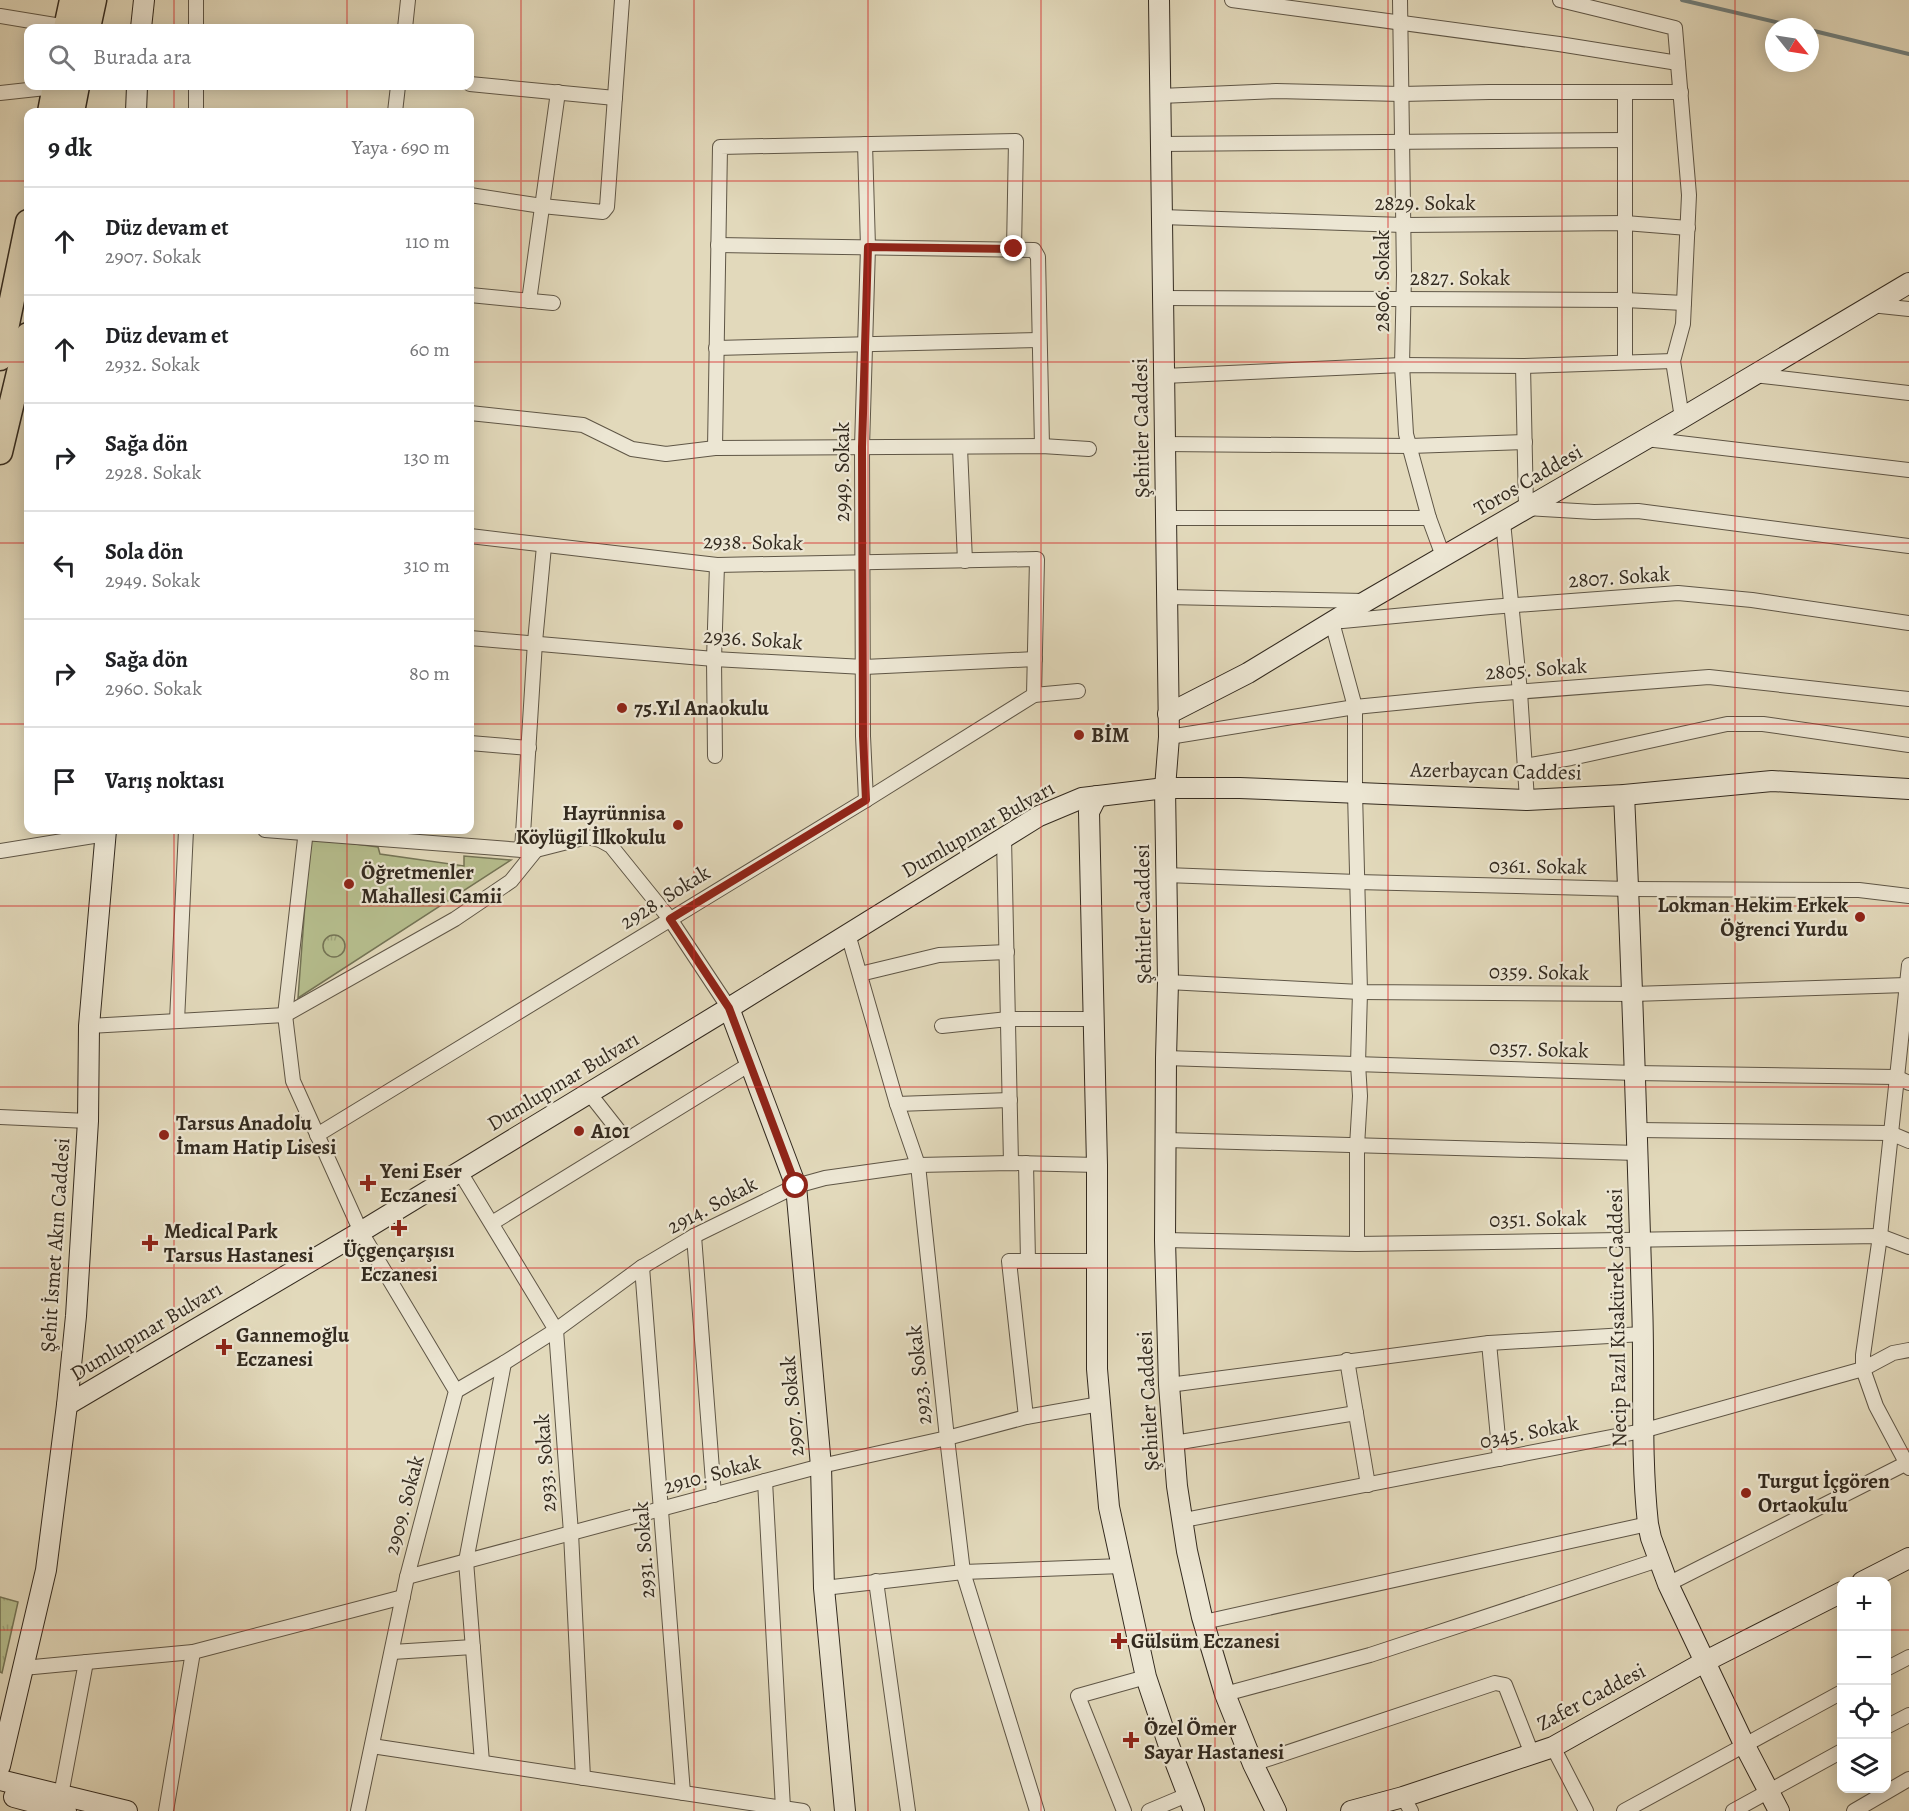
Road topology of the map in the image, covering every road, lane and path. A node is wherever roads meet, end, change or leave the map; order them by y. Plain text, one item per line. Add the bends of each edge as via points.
1 (72, 0) edge
2 (94, 0) edge
3 (144, 0) edge
4 (196, 0) edge
5 (408, 0) edge
6 (622, 0) edge
7 (1159, 0) edge
8 (1232, 0) edge
9 (1400, 0) edge
10 (1560, 0) edge
11 (0, 16) edge
12 (49, 24) edge
13 (74, 24) edge
14 (77, 24) edge
15 (141, 24) edge
16 (196, 24) edge
17 (405, 24) edge
18 (1401, 24) junction
19 (1678, 63) junction
20 (474, 84) edge
21 (27, 90) edge
22 (60, 90) edge
23 (64, 90) edge
24 (137, 90) edge
25 (196, 90) edge
26 (398, 90) edge
27 (558, 92) junction
28 (1625, 92) junction
29 (1681, 92) junction
30 (0, 93) edge
31 (1401, 94) junction
32 (1160, 96) junction
33 (615, 98) junction
34 (52, 108) edge
35 (70, 108) edge
36 (136, 108) edge
37 (196, 108) edge
38 (395, 108) edge
39 (1625, 140) junction
40 (1402, 142) junction
41 (865, 144) junction
42 (1161, 144) junction
43 (474, 196) edge
44 (542, 206) junction
45 (1162, 217) junction
46 (1625, 223) junction
47 (1403, 225) junction
48 (1688, 228) junction
49 (24, 243) edge
50 (718, 245) junction
51 (868, 247) junction
52 (1014, 249) junction
53 (1909, 283) edge
54 (474, 295) edge
55 (1163, 298) junction
56 (1404, 298) junction
57 (1625, 300) junction
58 (529, 301) junction
59 (553, 303) dead end
60 (1684, 303) junction
61 (1871, 305) junction
62 (1909, 309) edge
63 (1039, 340) junction
64 (865, 345) junction
65 (716, 348) junction
66 (0, 358) edge
67 (1673, 361) junction
68 (1625, 362) junction
69 (1402, 365) junction
70 (1523, 366) junction
71 (24, 369) edge
72 (1754, 375) junction
73 (1164, 376) junction
74 (1909, 393) edge
75 (20, 403) edge
76 (474, 413) edge
77 (1682, 418) junction
78 (1646, 439) junction
79 (1525, 442) junction
80 (1164, 444) junction
81 (1042, 446) junction
82 (1410, 446) junction
83 (862, 447) junction
84 (715, 448) junction
85 (960, 448) junction
86 (1089, 449) dead end
87 (0, 452) edge
88 (1909, 470) edge
89 (1526, 508) junction
90 (1166, 518) junction
91 (1429, 518) junction
92 (1503, 522) junction
93 (474, 537) edge
94 (544, 546) junction
95 (1909, 546) edge
96 (1443, 556) junction
97 (965, 561) junction
98 (862, 563) junction
99 (717, 565) junction
100 (1167, 597) junction
101 (1366, 602) junction
102 (1510, 605) junction
103 (1332, 622) junction
104 (1909, 623) edge
105 (474, 638) edge
106 (535, 642) junction
107 (714, 659) junction
108 (1035, 659) junction
109 (864, 667) junction
110 (1078, 691) dead end
111 (1520, 692) junction
112 (1034, 695) junction
113 (1909, 699) edge
114 (1355, 707) junction
115 (1168, 714) junction
116 (1169, 738) junction
117 (474, 743) edge
118 (1909, 745) edge
119 (529, 748) junction
120 (715, 756) dead end
121 (1525, 766) junction
122 (1165, 788) junction
123 (1909, 789) edge
124 (1355, 792) junction
125 (1624, 795) junction
126 (1089, 797) junction
127 (866, 800) junction
128 (1527, 800) junction
129 (95, 834) edge
130 (106, 834) edge
131 (186, 834) edge
132 (306, 834) edge
133 (341, 834) edge
134 (1004, 838) junction
135 (529, 850) junction
136 (0, 851) edge
137 (1166, 875) junction
138 (1358, 882) junction
139 (1629, 889) junction
140 (1909, 896) edge
141 (670, 919) junction
142 (848, 934) junction
143 (1007, 952) junction
144 (1909, 965) edge
145 (860, 974) junction
146 (1168, 981) junction
147 (1908, 985) edge
148 (1360, 992) junction
149 (1633, 994) junction
150 (729, 1008) junction
151 (285, 1015) junction
152 (1008, 1019) junction
153 (1094, 1019) junction
154 (177, 1021) junction
155 (89, 1026) junction
156 (942, 1026) dead end
157 (1166, 1058) junction
158 (750, 1064) junction
159 (1358, 1064) junction
160 (1635, 1073) junction
161 (1896, 1077) junction
162 (1909, 1083) edge
163 (589, 1093) junction
164 (1010, 1100) junction
165 (897, 1104) junction
166 (0, 1117) edge
167 (88, 1121) junction
168 (1638, 1130) junction
169 (1890, 1133) junction
170 (317, 1135) junction
171 (626, 1140) junction
172 (1166, 1140) junction
173 (1909, 1141) edge
174 (1357, 1146) junction
175 (1638, 1153) junction
176 (1011, 1163) junction
177 (1026, 1163) junction
178 (918, 1165) junction
179 (1097, 1165) junction
180 (460, 1172) junction
181 (796, 1186) junction
182 (492, 1223) junction
183 (361, 1232) junction
184 (694, 1236) junction
185 (1880, 1236) junction
186 (1640, 1239) junction
187 (1165, 1240) junction
188 (1357, 1244) junction
189 (1909, 1247) edge
190 (1028, 1261) junction
191 (1097, 1261) junction
192 (642, 1267) junction
193 (556, 1330) junction
194 (1643, 1334) junction
195 (1489, 1342) junction
196 (1909, 1350) edge
197 (1347, 1360) junction
198 (504, 1363) junction
199 (1863, 1369) junction
200 (1169, 1385) junction
201 (456, 1391) junction
202 (1100, 1404) junction
203 (67, 1405) junction
204 (1356, 1413) junction
205 (1026, 1417) junction
206 (1642, 1431) junction
207 (947, 1438) junction
208 (1174, 1443) junction
209 (1500, 1459) junction
210 (1908, 1464) edge
211 (821, 1466) junction
212 (765, 1481) junction
213 (1368, 1485) junction
214 (714, 1495) junction
215 (662, 1509) junction
216 (1184, 1520) junction
217 (1648, 1524) junction
218 (571, 1533) junction
219 (1909, 1558) edge
220 (1658, 1560) junction
221 (466, 1562) junction
222 (1122, 1566) junction
223 (963, 1572) junction
224 (407, 1577) junction
225 (1870, 1577) edge
226 (876, 1581) junction
227 (1668, 1584) junction
228 (824, 1588) junction
229 (1837, 1595) edge
230 (403, 1597) junction
231 (1204, 1622) junction
232 (472, 1647) junction
233 (193, 1652) junction
234 (392, 1652) junction
235 (1909, 1657) edge
236 (1706, 1661) junction
237 (86, 1662) junction
238 (1891, 1667) edge
239 (23, 1668) junction
240 (1146, 1677) junction
241 (1225, 1694) junction
242 (1837, 1695) edge
243 (1909, 1715) edge
244 (1891, 1725) edge
245 (1744, 1744) junction
246 (372, 1746) junction
247 (1553, 1747) junction
248 (1532, 1754) junction
249 (1837, 1754) edge
250 (482, 1762) junction
251 (1253, 1764) junction
252 (0, 1766) edge
253 (582, 1778) junction
254 (1909, 1779) edge
255 (0, 1780) edge
256 (1768, 1790) junction
257 (683, 1793) junction
258 (0, 1794) edge
259 (1191, 1803) edge
260 (1407, 1804) edge
261 (58, 1806) edge
262 (783, 1808) junction
263 (127, 1811) edge
264 (166, 1811) edge
265 (358, 1811) edge
266 (803, 1811) edge
267 (845, 1811) edge
268 (908, 1811) edge
269 (1037, 1811) edge
270 (1124, 1811) edge
271 (1149, 1811) edge
272 (1276, 1811) edge
273 (1351, 1811) edge
274 (1586, 1811) edge
275 (1624, 1811) edge
276 (1733, 1811) edge
277 (1779, 1811) edge
278 (1854, 1811) edge

1 - 13 highway
2 - 14 highway
3 - 15 street
4 - 16 street
5 - 17 street
6 - 33 street
7 - 32 street, Şehitler Caddesi
8 - 18 street
9 - 18 street, 2806. Sokak
10 - 19 street via 1675,28
11 - 12 street
18 - 19 street
18 - 31 street, 2806. Sokak
19 - 29 street
20 - 27 street
21 - 30 street
22 - 34 highway
23 - 35 highway
24 - 36 street
25 - 37 street
26 - 38 street
27 - 33 street
27 - 44 street
28 - 29 street
28 - 31 street
28 - 39 street
29 - 48 street
31 - 32 street via 1276,91
31 - 40 street, 2806. Sokak
32 - 42 street, Şehitler Caddesi
33 - 44 street via 607,207 603,212
39 - 40 street
39 - 46 street
40 - 42 street
40 - 47 street, 2806. Sokak
41 - 50 street via 720,147
41 - 51 street, 2949. Sokak
41 - 52 street via 1016,141
42 - 45 street, Şehitler Caddesi
43 - 44 street
44 - 58 street
45 - 47 street, 2829. Sokak
45 - 55 street, Şehitler Caddesi
46 - 47 street, 2829. Sokak
46 - 48 street, 2829. Sokak
46 - 57 street
47 - 56 street, 2806. Sokak
48 - 60 street
49 - 66 highway
50 - 51 street
50 - 65 street
51 - 52 street
51 - 64 street, 2949. Sokak
52 - 63 street via 1034,250 1038,257
53 - 61 street, Toros Caddesi
54 - 58 street
55 - 56 street, 2827. Sokak
55 - 73 street, Şehitler Caddesi
56 - 57 street, 2827. Sokak
56 - 69 street, 2806. Sokak
57 - 60 street, 2827. Sokak
57 - 68 street
58 - 59 street
60 - 67 street
61 - 62 street
61 - 72 street, Toros Caddesi
63 - 64 street
63 - 81 street
64 - 65 street
64 - 83 street, 2949. Sokak
65 - 84 street
67 - 68 street
67 - 77 street
68 - 70 street
69 - 70 street
69 - 73 street
69 - 82 street, 2806. Sokak
70 - 79 street
71 - 75 highway
72 - 74 street
72 - 77 street, Toros Caddesi
73 - 80 street, Şehitler Caddesi
75 - 87 highway
76 - 84 street via 583,425 632,448 666,454
77 - 78 street, Toros Caddesi
78 - 88 street
78 - 89 street, Toros Caddesi
79 - 82 street
79 - 89 street
80 - 82 street
80 - 90 street, Şehitler Caddesi
81 - 85 street
81 - 86 street
82 - 91 street, 2806. Sokak
83 - 84 street
83 - 85 street
83 - 98 street, 2949. Sokak
85 - 97 street
89 - 92 street, Toros Caddesi
89 - 95 street via 1638,511
90 - 91 street
90 - 100 street, Şehitler Caddesi
91 - 96 street, 2806. Sokak
92 - 96 street, Toros Caddesi
92 - 102 street
93 - 94 street, 2938. Sokak
94 - 99 street, 2938. Sokak
94 - 106 street
96 - 101 street, Toros Caddesi
97 - 98 street, 2938. Sokak
97 - 108 street, 2938. Sokak via 1037,559
98 - 99 street, 2938. Sokak
98 - 109 street, 2949. Sokak
99 - 107 street
100 - 101 street
100 - 115 street, Şehitler Caddesi
101 - 103 street, Toros Caddesi
102 - 103 street, 2807. Sokak
102 - 104 street, 2807. Sokak via 1678,593
102 - 111 street
103 - 114 street
103 - 115 street, Toros Caddesi via 1248,673
105 - 106 street, 2936. Sokak
106 - 107 street, 2936. Sokak
106 - 119 street
107 - 109 street, 2936. Sokak
107 - 120 street
108 - 109 street, 2936. Sokak
108 - 112 street
109 - 127 street, 2949. Sokak
110 - 112 street, 2928. Sokak
111 - 113 street, 2805. Sokak via 1708,677
111 - 114 street, 2805. Sokak
111 - 121 street
112 - 127 street, 2928. Sokak
114 - 116 street, 2805. Sokak
114 - 124 street
115 - 116 street, Şehitler Caddesi
116 - 122 street, Şehitler Caddesi
117 - 119 street
118 - 121 street via 1763,724 1727,724
119 - 135 street
121 - 128 street
122 - 124 street, Azerbaycan Caddesi
122 - 126 street, Azerbaycan Caddesi
122 - 137 street, Şehitler Caddesi
123 - 125 street, Azerbaycan Caddesi via 1772,781
124 - 128 street, Azerbaycan Caddesi
124 - 138 street
125 - 128 street, Azerbaycan Caddesi
125 - 139 street, Necip Fazıl Kısakürek Caddesi
126 - 134 street, Dumlupınar Bulvarı via 1039,816
126 - 153 street
127 - 141 street, 2928. Sokak
129 - 136 street
130 - 155 street, Şehit İsmet Akın Caddesi
131 - 154 street
132 - 151 street
133 - 135 street
134 - 142 street, Dumlupınar Bulvarı
134 - 143 street
135 - 141 street via 587,837 600,840 612,846
135 - 151 street via 511,881 455,919
137 - 138 street, 0361. Sokak
137 - 146 street, Şehitler Caddesi
138 - 139 street, 0361. Sokak
138 - 148 street
139 - 140 street, 0361. Sokak via 1858,890
139 - 149 street, Necip Fazıl Kısakürek Caddesi
141 - 150 street
141 - 170 street, 2928. Sokak
142 - 145 street, 2923. Sokak
142 - 150 street, Dumlupınar Bulvarı
143 - 145 street via 939,955
143 - 152 street
144 - 147 street
145 - 165 street, 2923. Sokak
146 - 148 street, 0359. Sokak
146 - 157 street, Şehitler Caddesi
147 - 149 street, 0359. Sokak
147 - 161 street
148 - 149 street, 0359. Sokak
148 - 159 street
149 - 160 street, Necip Fazıl Kısakürek Caddesi
150 - 158 street, 2907. Sokak
150 - 163 street, Dumlupınar Bulvarı
151 - 154 street
151 - 170 street via 293,1081
152 - 153 street
152 - 156 street
152 - 164 street
153 - 179 street
154 - 155 street
155 - 167 street, Şehit İsmet Akın Caddesi
157 - 159 street, 0357. Sokak
157 - 172 street, Şehitler Caddesi
158 - 171 street
158 - 181 street, 2907. Sokak
159 - 160 street, 0357. Sokak
159 - 174 street
160 - 161 street, 0357. Sokak
160 - 168 street, Necip Fazıl Kısakürek Caddesi
161 - 162 street, 0357. Sokak
161 - 169 street
163 - 171 street
163 - 180 street, Dumlupınar Bulvarı
164 - 165 street
164 - 176 street
165 - 178 street, 2923. Sokak
166 - 167 street
167 - 203 street, Şehit İsmet Akın Caddesi
168 - 169 street
168 - 175 street, Necip Fazıl Kısakürek Caddesi
169 - 173 street
169 - 185 street
170 - 183 street
171 - 182 street
172 - 174 street
172 - 187 street, Şehitler Caddesi
174 - 175 street
174 - 188 street
175 - 186 street, Necip Fazıl Kısakürek Caddesi
176 - 177 street, 2914. Sokak
176 - 178 street, 2914. Sokak
177 - 179 street, 2914. Sokak
177 - 190 street
178 - 181 street, 2914. Sokak
178 - 207 street, 2923. Sokak
179 - 191 street
180 - 182 street, 2933. Sokak
180 - 183 street, Dumlupınar Bulvarı
181 - 184 street, 2914. Sokak
181 - 211 street, 2907. Sokak
182 - 193 street, 2933. Sokak
183 - 201 street
183 - 203 street, Dumlupınar Bulvarı
184 - 192 street, 2914. Sokak
184 - 214 street
185 - 186 street, 0351. Sokak
185 - 189 street, 0351. Sokak
185 - 199 street
186 - 188 street, 0351. Sokak
186 - 194 street, Necip Fazıl Kısakürek Caddesi
187 - 188 street, 0351. Sokak
187 - 200 street, Şehitler Caddesi
190 - 191 street
190 - 205 street via 1009,1261
191 - 202 street
192 - 193 street, 2914. Sokak
192 - 215 street, 2931. Sokak
193 - 198 street, 2914. Sokak
193 - 218 street, 2933. Sokak
194 - 195 street
194 - 206 street, Necip Fazıl Kısakürek Caddesi
195 - 197 street
195 - 209 street
196 - 199 street, 0345. Sokak via 1893,1353
197 - 200 street
197 - 204 street
198 - 201 street, 2914. Sokak
198 - 221 street
199 - 206 street, 0345. Sokak
199 - 210 street via 1876,1406
200 - 208 street, Şehitler Caddesi
201 - 224 street, 2909. Sokak
202 - 205 street, 2910. Sokak
202 - 222 street via 1109,1507
203 - 239 street, Şehit İsmet Akın Caddesi via 46,1570
204 - 208 street
204 - 213 street
205 - 207 street, 2910. Sokak
206 - 209 street, 0345. Sokak
206 - 217 street, Necip Fazıl Kısakürek Caddesi
207 - 211 street, 2910. Sokak
207 - 223 street, 2923. Sokak
208 - 216 street, Şehitler Caddesi
209 - 213 street, 0345. Sokak
210 - 227 street
211 - 212 street, 2910. Sokak
211 - 228 street, 2907. Sokak
212 - 214 street, 2910. Sokak
212 - 262 street
213 - 216 street, 0345. Sokak
214 - 215 street, 2910. Sokak
215 - 218 street, 2910. Sokak
215 - 257 street, 2931. Sokak
216 - 231 street, Şehitler Caddesi via 1187,1551
217 - 220 street, Necip Fazıl Kısakürek Caddesi
217 - 231 street
218 - 221 street, 2910. Sokak
218 - 253 street, 2933. Sokak
219 - 225 street
220 - 227 street, Necip Fazıl Kısakürek Caddesi
220 - 241 street via 1370,1655
221 - 224 street, 2910. Sokak
221 - 232 street
222 - 223 street
222 - 240 street
223 - 226 street
223 - 269 street, 2923. Sokak
224 - 230 street, 2909. Sokak
226 - 228 street
226 - 268 street
227 - 236 street, Necip Fazıl Kısakürek Caddesi
228 - 267 street, 2907. Sokak
229 - 236 street, Zafer Caddesi
230 - 233 street
230 - 234 street, 2909. Sokak
231 - 241 street, Şehitler Caddesi
232 - 234 street
232 - 250 street
233 - 237 street
233 - 264 street
234 - 246 street, 2909. Sokak
235 - 238 street
236 - 245 street, Necip Fazıl Kısakürek Caddesi
236 - 247 street, Zafer Caddesi
237 - 239 street
237 - 261 street
239 - 252 street, Şehit İsmet Akın Caddesi
240 - 259 street
240 - 270 street via 1078,1696
241 - 251 street, Şehitler Caddesi
242 - 245 street
243 - 244 street
245 - 256 street, Necip Fazıl Kısakürek Caddesi
245 - 275 street
246 - 250 street
246 - 265 street, 2909. Sokak
247 - 248 street, Zafer Caddesi
247 - 274 street
248 - 251 street via 1505,1685 1495,1683
248 - 260 street, Zafer Caddesi
249 - 256 street
250 - 253 street
251 - 272 street, Şehitler Caddesi
253 - 257 street
254 - 278 street
255 - 261 street
256 - 276 street
256 - 277 street, Necip Fazıl Kısakürek Caddesi
257 - 262 street
258 - 261 street
259 - 271 street
260 - 273 street, Zafer Caddesi
261 - 263 street
262 - 266 street

